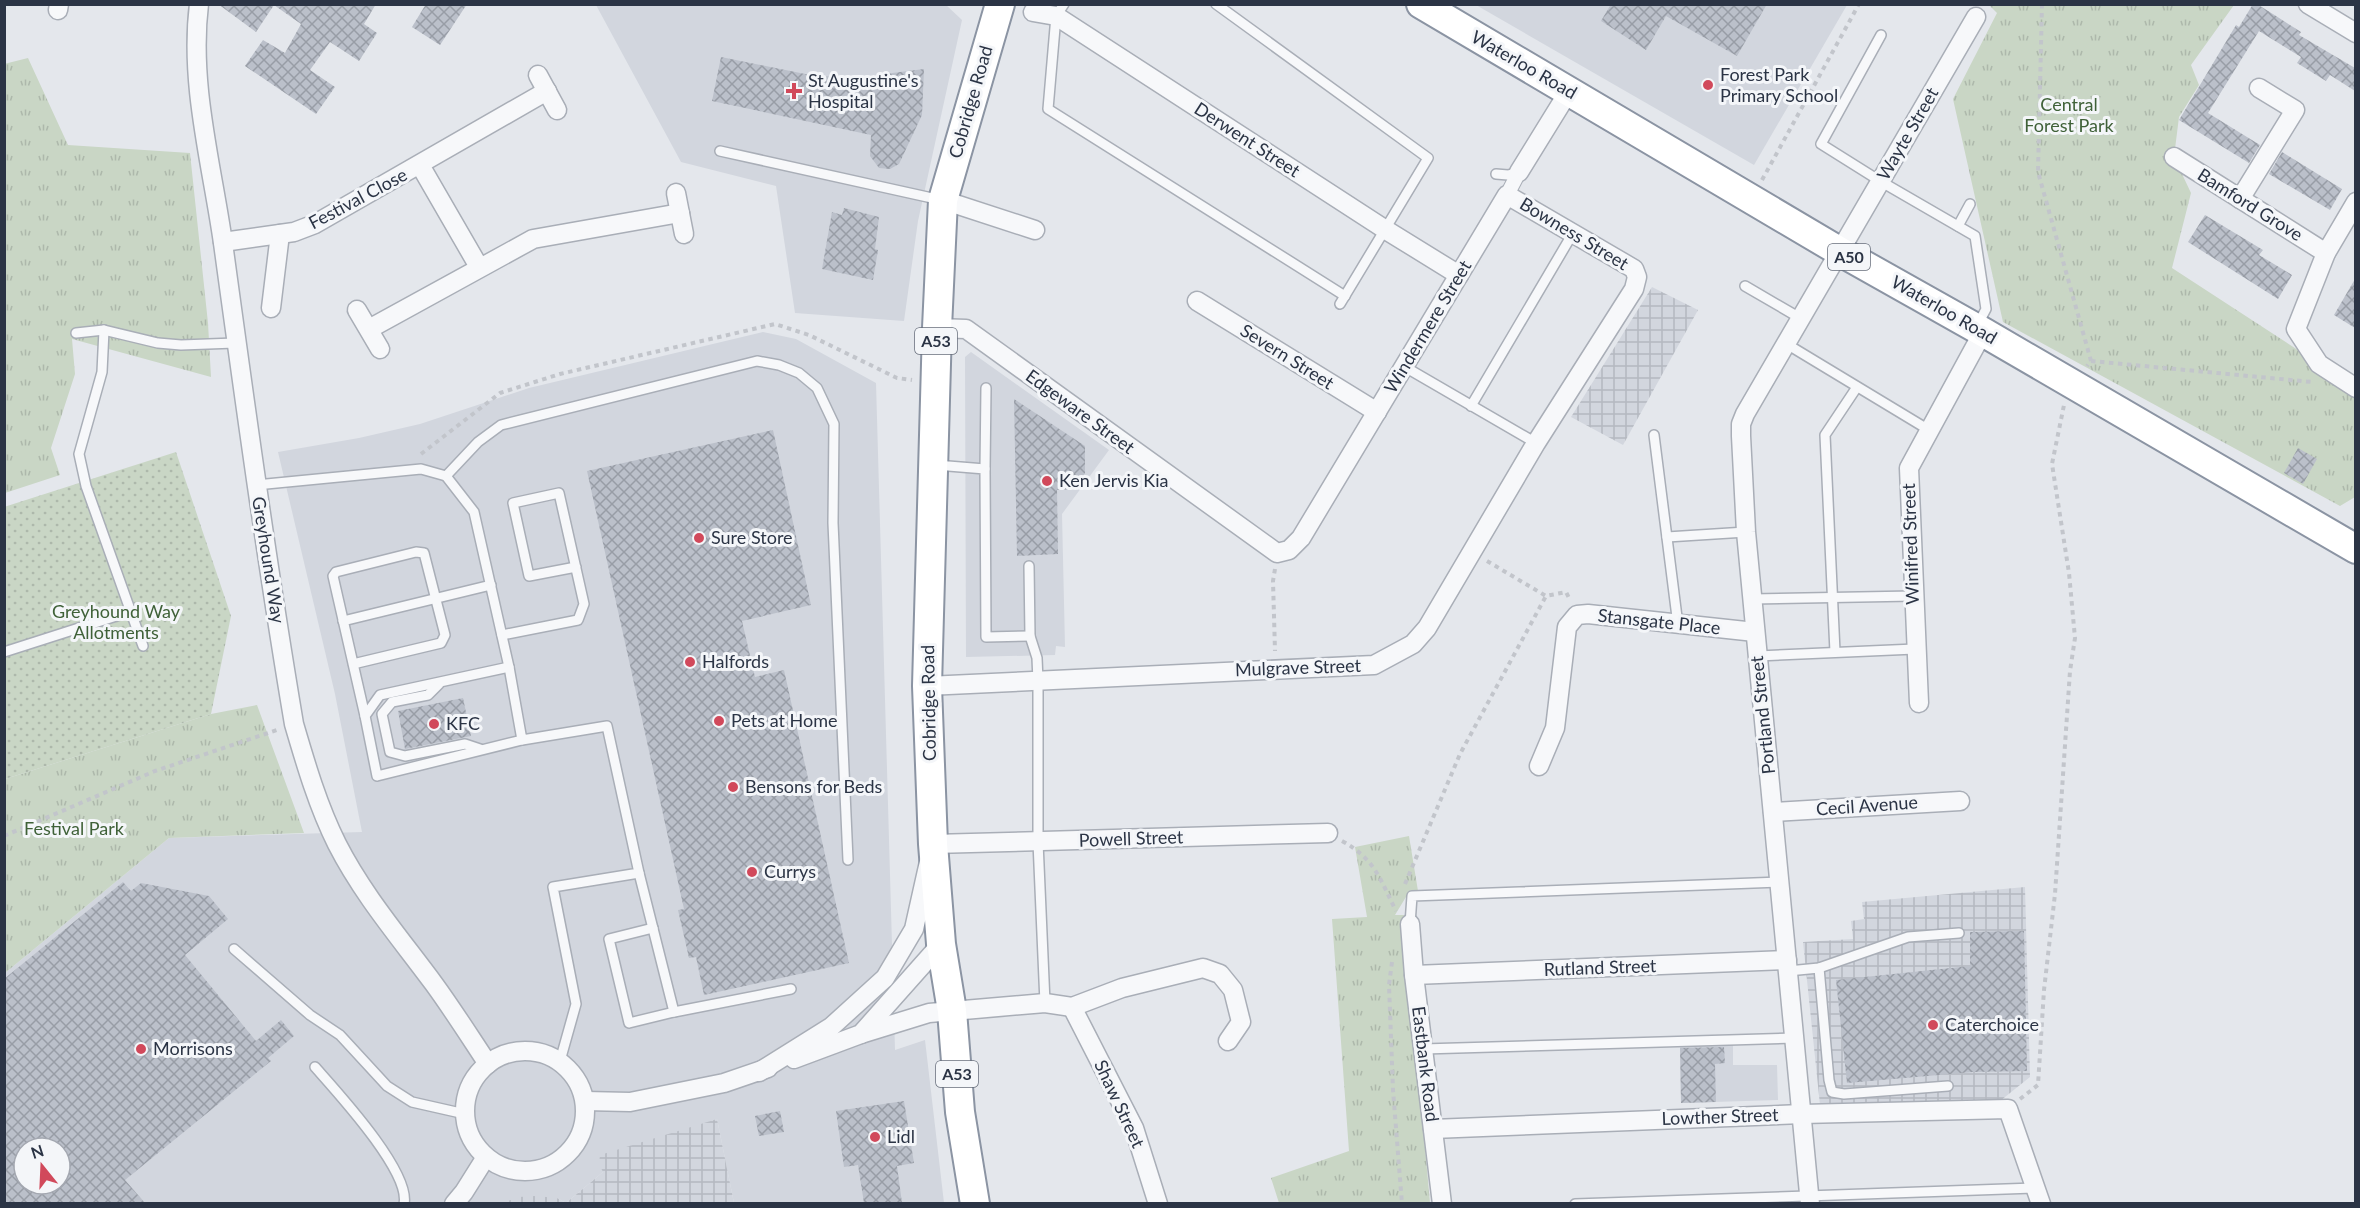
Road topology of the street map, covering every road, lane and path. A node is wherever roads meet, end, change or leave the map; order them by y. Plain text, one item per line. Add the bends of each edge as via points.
1 (199, 4) edge
2 (1000, 4) edge
3 (1216, 4) edge
4 (1421, 4) edge
5 (1859, 4) edge
6 (2042, 4) edge
7 (2308, 4) edge
8 (1060, 10) edge
9 (1034, 12) dead end
10 (1976, 17) dead end
11 (2355, 33) edge
12 (1881, 35) dead end
13 (538, 75) dead end
14 (2259, 88) dead end
15 (547, 91) junction
16 (1569, 91) junction
17 (557, 110) dead end
18 (720, 151) dead end
19 (2174, 157) dead end
20 (420, 165) junction
21 (1520, 172) junction
22 (1496, 174) dead end
23 (1880, 181) junction
24 (676, 193) dead end
25 (1507, 195) junction
26 (1752, 199) junction
27 (2240, 199) junction
28 (943, 200) junction
29 (2355, 202) edge
30 (1970, 204) dead end
31 (680, 213) junction
32 (1958, 226) junction
33 (1035, 230) dead end
34 (1386, 230) junction
35 (1573, 233) junction
36 (279, 234) junction
37 (684, 234) dead end
38 (223, 242) junction
39 (1839, 251) junction
40 (2326, 254) junction
41 (479, 267) junction
42 (1459, 274) junction
43 (1637, 277) joint
44 (1744, 286) dead end
45 (1197, 301) dead end
46 (271, 308) dead end
47 (357, 310) dead end
48 (1800, 318) junction
49 (937, 328) junction
50 (369, 329) junction
51 (104, 330) junction
52 (1979, 330) junction
53 (76, 333) dead end
54 (235, 343) junction
55 (1785, 343) junction
56 (380, 349) dead end
57 (2091, 361) junction
58 (1405, 367) junction
59 (2071, 384) junction
60 (1857, 387) junction
61 (2354, 387) edge
62 (986, 388) dead end
63 (1471, 406) junction
64 (1377, 412) junction
65 (1929, 430) junction
66 (1654, 435) dead end
67 (1536, 443) junction
68 (933, 465) junction
69 (985, 468) junction
70 (446, 476) junction
71 (256, 485) junction
72 (1746, 532) junction
73 (1667, 537) junction
74 (2355, 549) edge
75 (1277, 553) junction
76 (1471, 553) junction
77 (1029, 566) dead end
78 (576, 567) junction
79 (490, 585) junction
80 (1913, 596) junction
81 (436, 598) junction
82 (1832, 598) junction
83 (1752, 599) junction
84 (132, 611) junction
85 (1576, 615) junction
86 (343, 621) junction
87 (1678, 625) junction
88 (1755, 632) junction
89 (502, 635) junction
90 (1030, 636) junction
91 (143, 646) dead end
92 (1915, 649) junction
93 (4, 652) edge
94 (1835, 652) junction
95 (1758, 656) junction
96 (353, 664) junction
97 (509, 668) junction
98 (1276, 668) junction
99 (1038, 681) junction
100 (439, 684) junction
101 (927, 686) junction
102 (1919, 703) dead end
103 (365, 716) junction
104 (294, 724) junction
105 (522, 740) junction
106 (482, 750) junction
107 (1539, 766) dead end
108 (1960, 801) dead end
109 (1773, 812) junction
110 (1328, 833) joint
111 (4, 836) edge
112 (1038, 842) junction
113 (933, 844) junction
114 (848, 860) dead end
115 (639, 873) junction
116 (1780, 882) junction
117 (1396, 910) dead end
118 (1410, 924) joint
119 (653, 928) junction
120 (1959, 933) dead end
121 (941, 944) junction
122 (234, 949) dead end
123 (1788, 965) junction
124 (1819, 968) junction
125 (1414, 975) junction
126 (792, 989) dead end
127 (1044, 1003) junction
128 (1071, 1007) junction
129 (952, 1011) junction
130 (674, 1012) junction
131 (861, 1034) junction
132 (1794, 1038) junction
133 (1228, 1041) dead end
134 (1423, 1049) junction
135 (560, 1061) junction
136 (488, 1064) junction
137 (315, 1067) dead end
138 (759, 1072) junction
139 (1948, 1086) dead end
140 (585, 1101) junction
141 (2008, 1109) junction
142 (465, 1114) junction
143 (1802, 1114) junction
144 (1433, 1129) junction
145 (486, 1157) junction
146 (2038, 1196) edge
147 (1809, 1200) edge
148 (404, 1203) edge
149 (454, 1203) edge
150 (975, 1203) edge
151 (1158, 1203) edge
152 (1442, 1203) edge
153 (1575, 1203) edge

1 - 38 street, Greyhound Way via 197,60 203,121
2 - 28 highway, Cobridge Road / A53
3 - 34 lane via 1428,158
4 - 16 highway, Waterloo Road / A50
5 - 26 path
6 - 57 path via 2038,172
7 - 11 street
8 - 9 street, Derwent Street
8 - 34 street, Derwent Street
8 - 34 lane via 1048,109 1342,300
10 - 23 street, Wayte Street
12 - 23 lane via 1821,144
13 - 15 street
14 - 27 street via 2295,110
15 - 17 street
15 - 20 street, Festival Close
16 - 21 street, Windermere Street
16 - 26 highway, Waterloo Road / A50
18 - 28 lane
19 - 27 street, Bamford Grove
20 - 36 street, Festival Close via 315,224
20 - 41 street, Festival Close
21 - 22 lane
21 - 25 street, Windermere Street
23 - 32 lane
23 - 39 street, Wayte Street
24 - 31 street
25 - 35 street, Bowness Street
25 - 42 street, Windermere Street
26 - 39 highway, Waterloo Road / A50
27 - 40 street, Bamford Grove
28 - 33 street
28 - 49 highway, Cobridge Road / A53
29 - 40 street
30 - 32 lane
31 - 37 street
31 - 41 street via 532,239
32 - 52 lane via 1975,236 1986,309
34 - 42 street, Derwent Street
35 - 43 street, Bowness Street via 1634,269
35 - 63 lane
36 - 38 street, Festival Close
36 - 46 street
38 - 54 street, Greyhound Way
39 - 48 street, Portland Street
39 - 52 highway, Waterloo Road / A50
40 - 61 street via 2296,329 2319,364
41 - 50 street
42 - 58 street, Windermere Street
43 - 67 street, Mulgrave Street via 1634,289
44 - 48 lane
45 - 64 street, Severn Street
47 - 50 street
48 - 55 street, Portland Street
49 - 68 highway, Cobridge Road / A53
49 - 75 street, Edgeware Street via 966,329
50 - 56 street
51 - 53 lane
51 - 54 lane via 158,343
51 - 84 lane via 102,372 79,454 86,486
52 - 59 highway, Waterloo Road / A50
52 - 65 street, Winifred Street
54 - 71 street, Greyhound Way
55 - 60 lane
55 - 72 street, Portland Street via 1741,424
57 - 59 path
57 - 61 path
58 - 63 lane
58 - 64 street, Windermere Street
59 - 74 highway, Waterloo Road / A50
59 - 141 path via 2060,417 2052,464 2075,638 2055,894 2038,1084
60 - 65 lane
60 - 82 lane via 1824,435
62 - 69 lane
63 - 67 lane
64 - 75 street, Windermere Street via 1302,538 1289,550
65 - 80 street, Winifred Street via 1909,468
66 - 73 lane
67 - 76 street, Mulgrave Street
68 - 69 lane
68 - 101 highway, Cobridge Road / A53
69 - 90 lane via 986,637
70 - 71 lane via 421,469
70 - 79 lane via 474,512
70 - 114 lane via 478,442 501,425 757,361 800,373 817,388 834,424 833,523
71 - 104 street, Greyhound Way
72 - 73 lane
72 - 83 street, Portland Street
73 - 87 lane
75 - 98 path via 1273,581
76 - 85 path via 1546,596 1566,592
76 - 98 street, Mulgrave Street via 1427,628 1413,644 1374,665
77 - 90 lane
78 - 78 lane via 529,576 513,503 559,493
78 - 89 lane via 584,604 578,620
79 - 81 lane
79 - 89 lane
80 - 82 lane
80 - 92 street, Winifred Street
81 - 86 lane
81 - 86 lane via 424,553 416,552 336,572 333,576
81 - 96 lane via 445,635 441,642
82 - 83 lane
82 - 94 lane
83 - 88 street, Portland Street
84 - 91 lane
84 - 93 lane
85 - 87 street, Stansgate Place
85 - 107 street, Stansgate Place via 1567,627 1555,728
86 - 96 lane
87 - 88 street, Stansgate Place
88 - 95 street, Portland Street
89 - 97 lane
90 - 99 lane via 1037,658
92 - 94 lane
92 - 102 street, Winifred Street
94 - 95 lane
95 - 109 street, Portland Street
96 - 103 lane
97 - 100 lane
97 - 105 lane
98 - 99 street, Mulgrave Street
99 - 101 street, Mulgrave Street
99 - 112 lane
100 - 103 lane via 380,695
100 - 106 lane via 428,695 392,702 382,714 390,752 405,756 465,744
101 - 113 highway, Cobridge Road / A53
103 - 106 lane via 377,776
104 - 111 path via 155,771
104 - 136 street, Greyhound Way via 338,846 369,899
105 - 106 lane
105 - 115 lane via 607,726
108 - 109 street, Cecil Avenue
109 - 116 street, Portland Street
110 - 112 street, Powell Street
110 - 117 path via 1360,851 1374,867
112 - 113 street, Powell Street
112 - 127 lane
113 - 121 highway, Cobridge Road / A53
113 - 138 street via 914,929 885,978 831,1027
115 - 119 lane
115 - 135 lane via 553,887 576,1004
116 - 118 lane via 1412,896
116 - 123 street, Portland Street
118 - 125 street, Eastbank Road
119 - 130 lane
119 - 130 lane via 609,939 629,1023
120 - 124 lane via 1908,937
121 - 129 highway, Cobridge Road / A53
121 - 131 street
122 - 142 lane via 310,1015 340,1035 387,1086 412,1102
123 - 124 lane
123 - 125 street, Rutland Street
123 - 132 street, Portland Street
124 - 139 lane via 1832,1092
125 - 134 street, Eastbank Road
126 - 130 lane
127 - 128 street
127 - 129 street
128 - 133 street via 1122,988 1203,968 1220,974 1233,990 1241,1022
128 - 151 street, Shaw Street via 1134,1128
129 - 131 street via 929,1013
129 - 150 highway, Cobridge Road / A53 via 960,1112
131 - 138 street
132 - 134 lane
132 - 143 street, Portland Street
134 - 144 street, Eastbank Road
135 - 136 street via 524,1050 505,1054
135 - 140 street via 572,1072
136 - 142 street via 467,1095
137 - 148 lane via 379,1145 404,1191
138 - 140 street via 630,1102
140 - 145 street via 586,1120 580,1137 555,1164 519,1172
141 - 143 street, Lowther Street
141 - 146 street
142 - 145 street via 475,1145
143 - 144 street, Lowther Street
143 - 147 street, Portland Street
144 - 152 street, Eastbank Road
145 - 149 street
146 - 147 lane
147 - 153 lane

